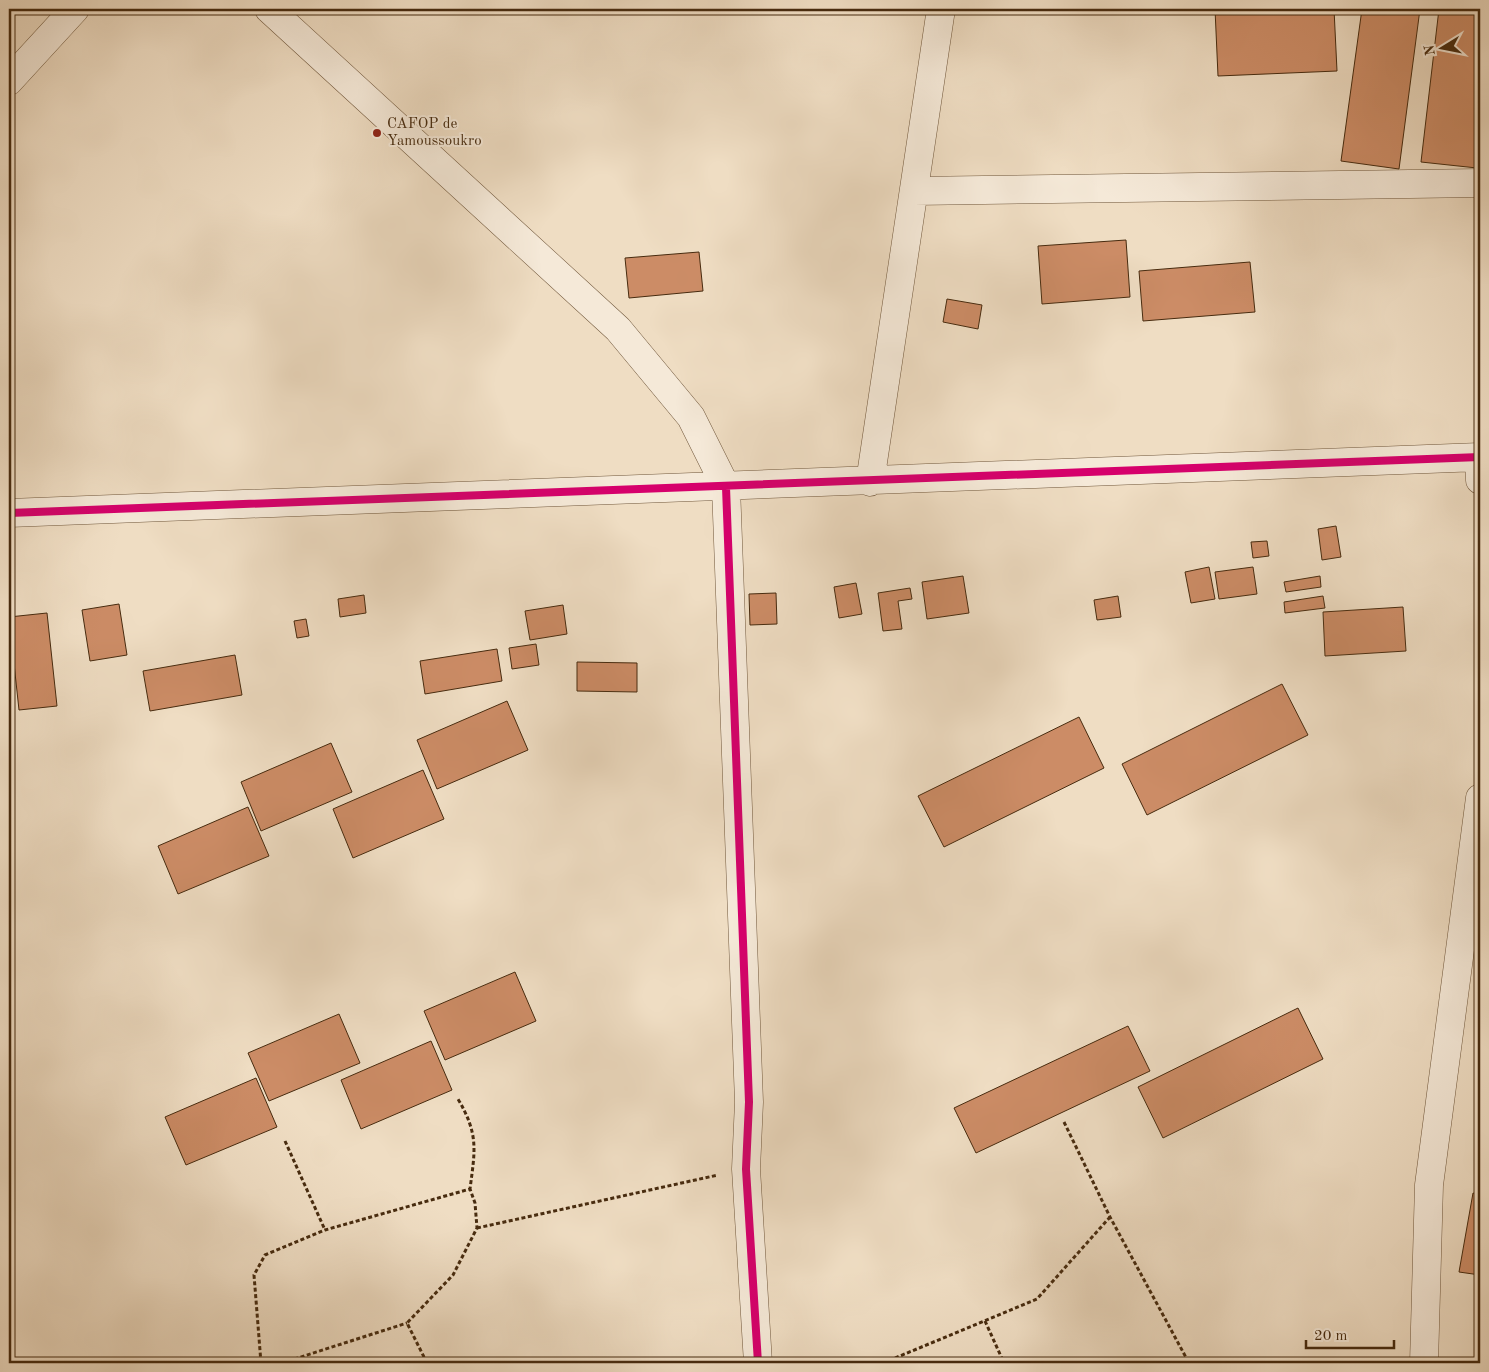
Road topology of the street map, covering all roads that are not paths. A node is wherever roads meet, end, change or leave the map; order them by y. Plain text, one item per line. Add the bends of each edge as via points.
1 (75, 9) edge
2 (269, 9) edge
3 (940, 9) edge
4 (9, 82) edge
5 (1480, 183) edge
6 (914, 191) junction
7 (1480, 465) edge
8 (870, 482) junction
9 (726, 487) junction
10 (9, 513) edge
11 (1480, 798) edge
12 (758, 1363) edge
13 (1424, 1363) edge

1 - 4 street
2 - 9 street via 618,329 691,417
3 - 6 street
5 - 6 street
6 - 8 street
7 - 8 street
8 - 9 street
9 - 10 street
9 - 12 street via 749,1102 746,1169
11 - 13 street via 1429,1185

